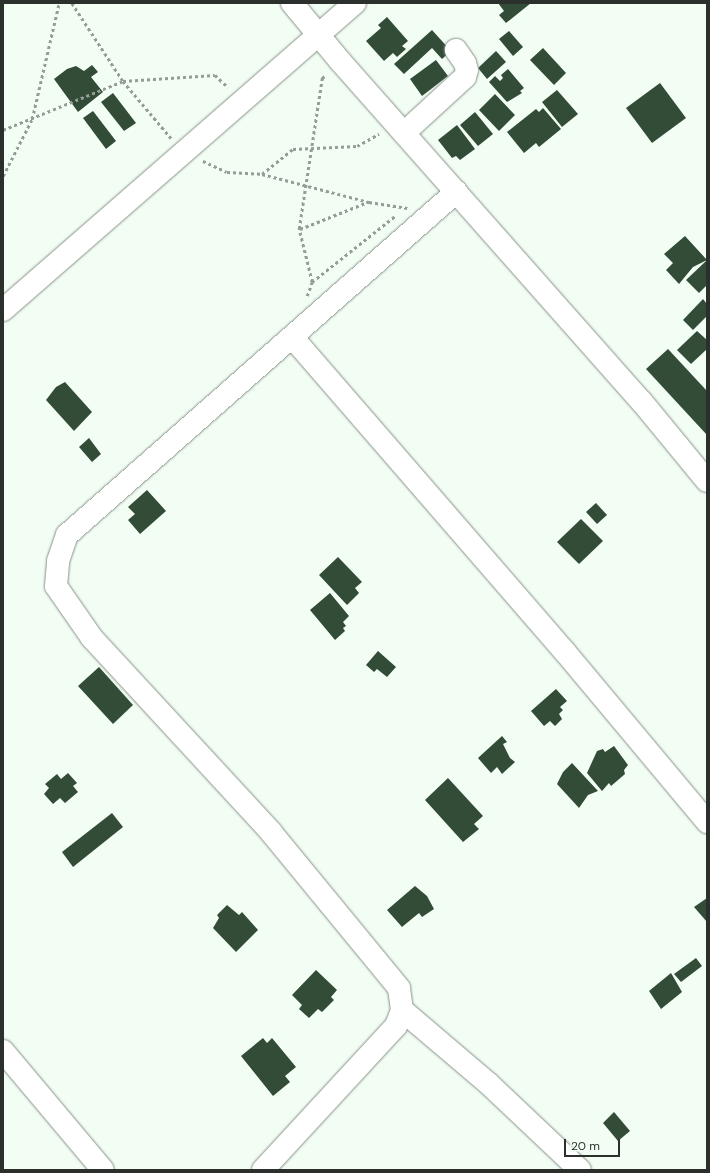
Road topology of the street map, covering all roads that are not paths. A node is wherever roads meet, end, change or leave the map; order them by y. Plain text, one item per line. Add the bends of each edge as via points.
1 (292, 3) edge
2 (355, 3) edge
3 (318, 37) junction
4 (456, 50) dead end
5 (400, 129) junction
6 (456, 192) junction
7 (3, 310) edge
8 (293, 338) junction
9 (707, 481) edge
10 (707, 822) edge
11 (402, 1010) junction
12 (3, 1052) edge
13 (10, 1075) edge
14 (103, 1170) edge
15 (263, 1170) edge
16 (580, 1170) edge

1 - 3 street
2 - 3 street
3 - 5 street
3 - 7 street
4 - 5 street via 465,63 465,77
5 - 6 street
6 - 8 street
6 - 9 street via 642,402
8 - 10 street via 565,652
8 - 11 street via 67,535 58,561 56,586 92,638 271,832 399,988
11 - 15 street via 396,1026
11 - 16 street via 489,1084
12 - 13 street
13 - 14 street

